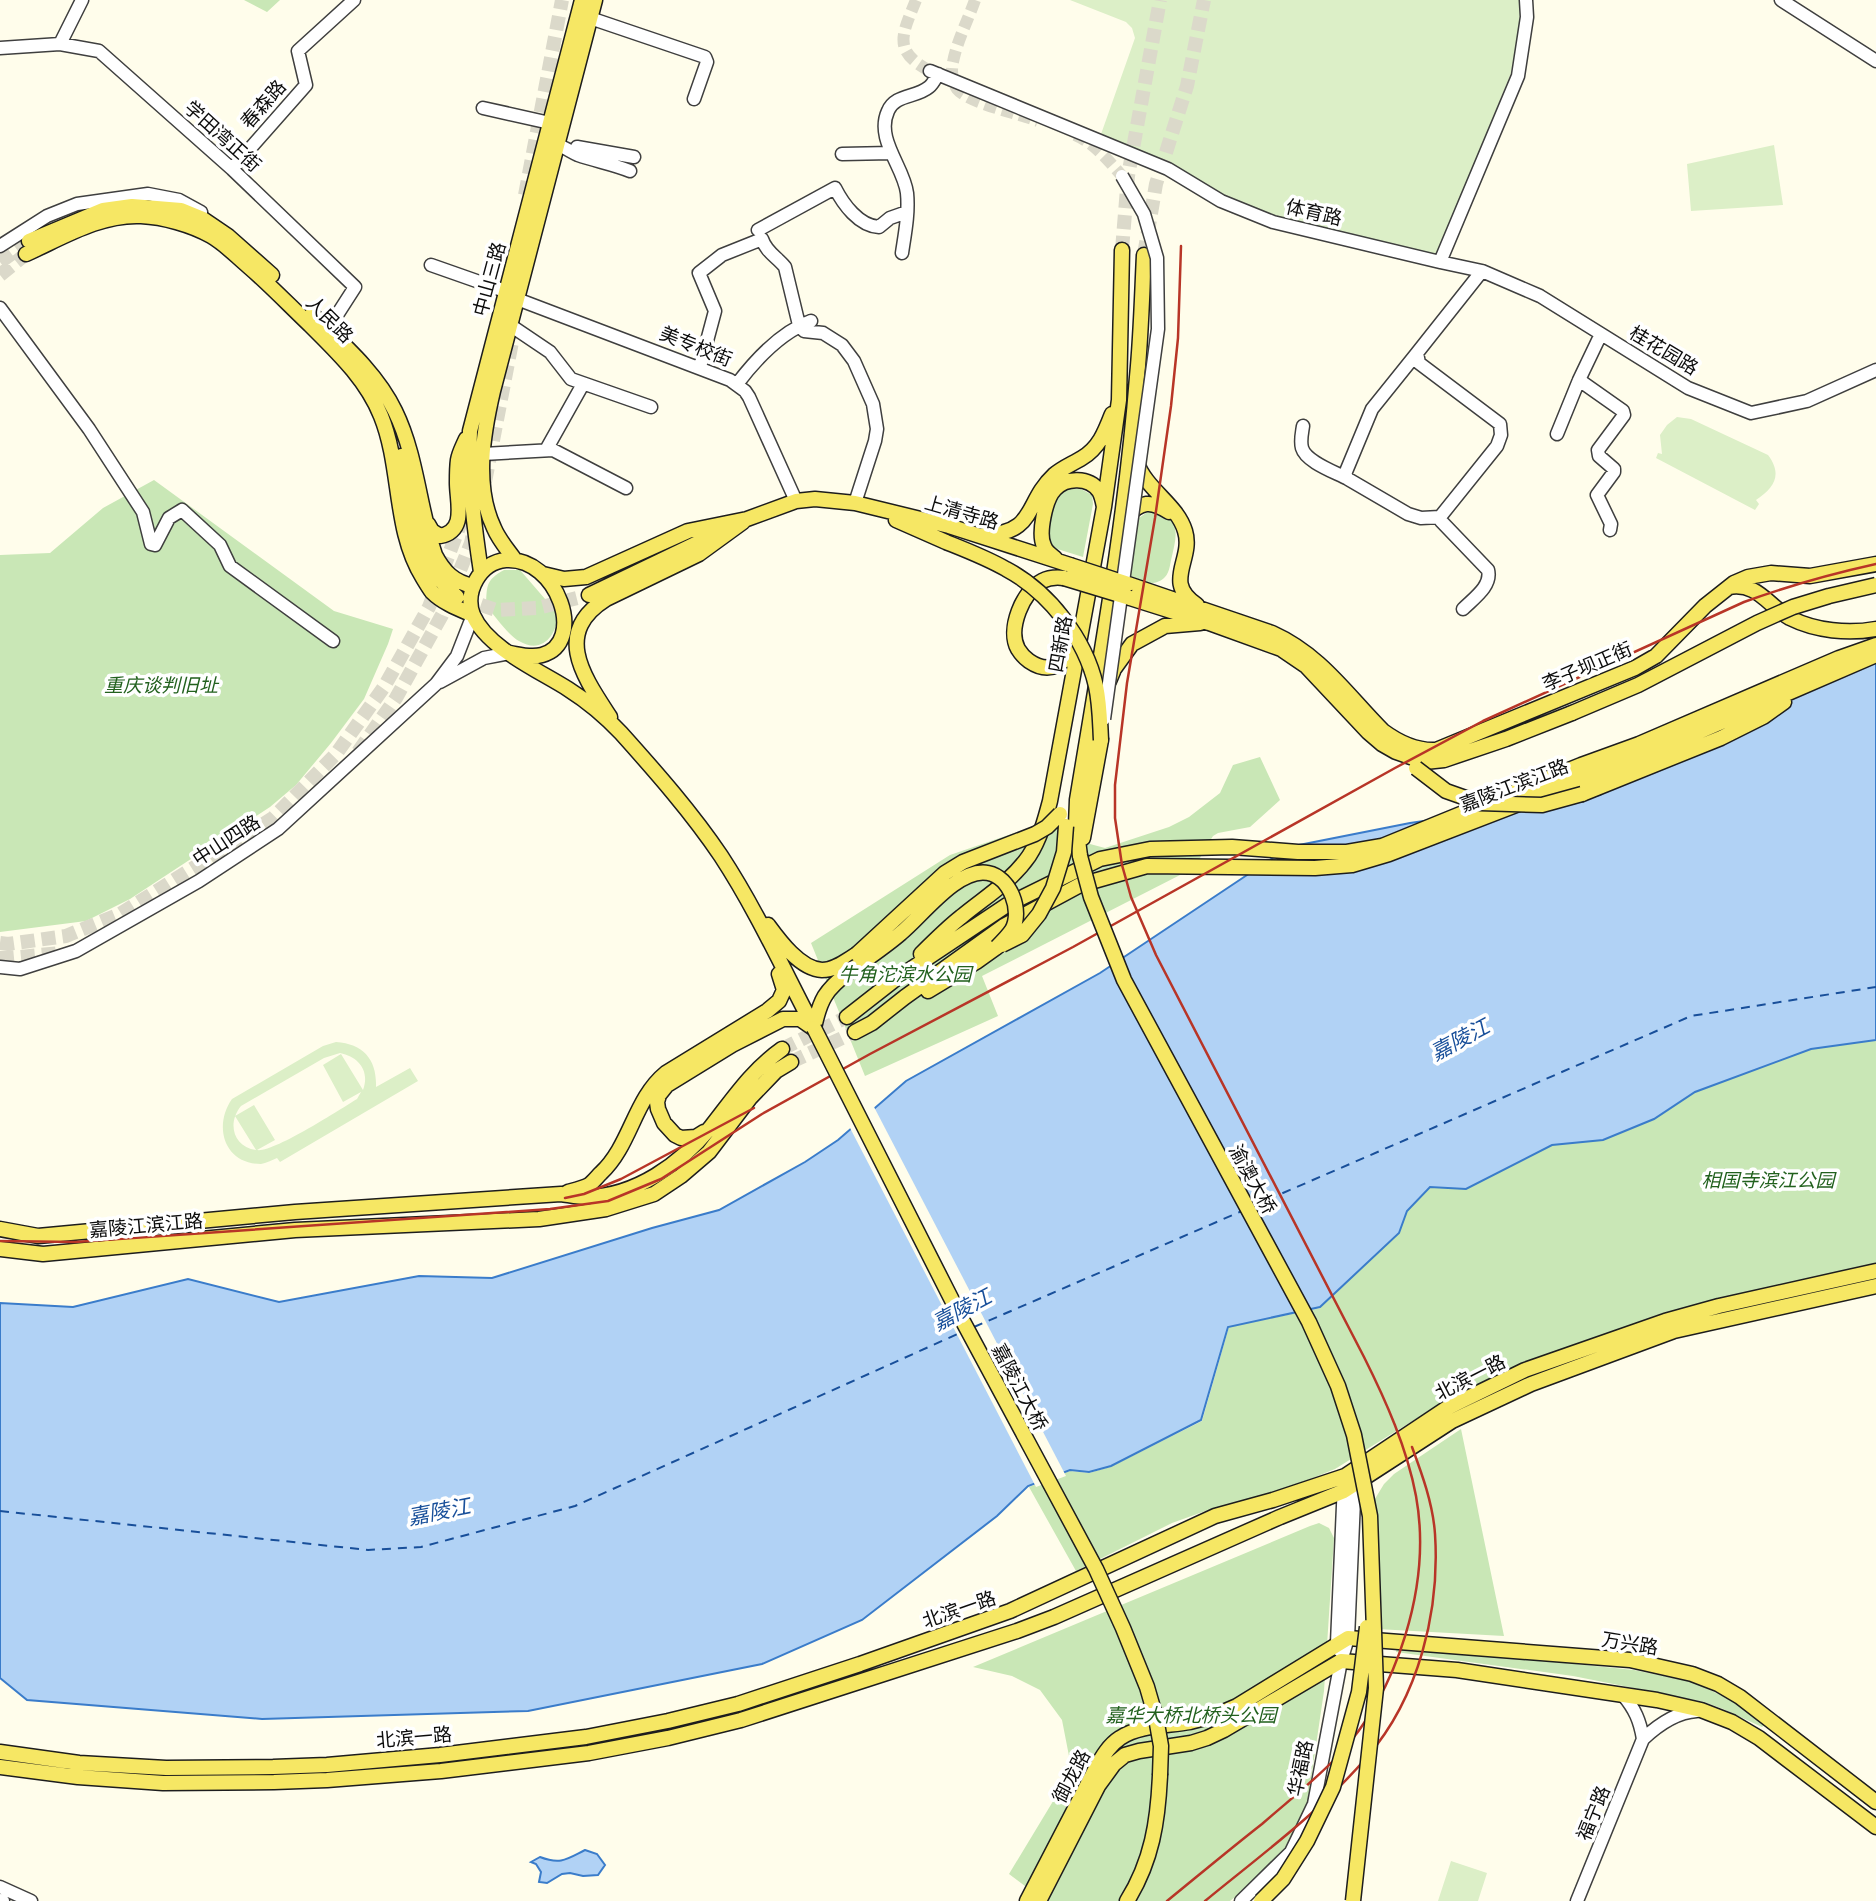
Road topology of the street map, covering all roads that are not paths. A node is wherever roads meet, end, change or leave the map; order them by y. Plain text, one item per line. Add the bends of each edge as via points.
1 (82, 0) edge
2 (354, 0) edge
3 (582, 0) edge
4 (595, 0) edge
5 (1526, 0) edge
6 (1781, 0) edge
7 (590, 18) junction
8 (60, 44) junction
9 (0, 48) edge
10 (1876, 61) edge
11 (694, 99) dead end
12 (483, 108) dead end
13 (550, 123) junction
14 (562, 146) junction
15 (891, 153) junction
16 (842, 154) dead end
17 (634, 157) dead end
18 (232, 169) junction
19 (630, 171) dead end
20 (1122, 176) tunnel mouth
21 (907, 212) junction
22 (758, 230) dead end
23 (0, 246) edge
24 (1122, 250) tunnel mouth
25 (902, 253) dead end
26 (1144, 255) tunnel mouth
27 (254, 258) junction
28 (1440, 262) junction
29 (431, 265) dead end
30 (1482, 271) junction
31 (511, 295) junction
32 (0, 308) edge
33 (805, 323) junction
34 (510, 325) junction
35 (328, 329) junction
36 (1601, 334) junction
37 (1418, 352) junction
38 (701, 367) junction
39 (1876, 370) edge
40 (373, 376) junction
41 (1579, 380) junction
42 (583, 384) junction
43 (737, 384) junction
44 (1119, 400) junction
45 (651, 407) dead end
46 (1303, 426) dead end
47 (470, 431) junction
48 (1557, 434) dead end
49 (1132, 435) junction
50 (546, 450) junction
51 (483, 454) junction
52 (1348, 479) junction
53 (626, 488) dead end
54 (796, 502) junction
55 (861, 505) junction
56 (1104, 507) junction
57 (1440, 517) junction
58 (426, 518) junction
59 (747, 519) junction
60 (1610, 530) dead end
61 (978, 535) junction
62 (1118, 538) junction
63 (515, 560) junction
64 (1876, 564) edge
65 (1065, 569) junction
66 (481, 572) junction
67 (543, 574) junction
68 (1876, 585) edge
69 (473, 586) junction
70 (1725, 588) junction
71 (1129, 591) junction
72 (589, 595) tunnel mouth
73 (457, 597) tunnel mouth
74 (1463, 609) dead end
75 (473, 615) junction
76 (1227, 618) junction
77 (1209, 623) junction
78 (1083, 624) junction
79 (1876, 629) edge
80 (333, 642) dead end
81 (1876, 645) edge
82 (510, 653) junction
83 (1876, 655) edge
84 (436, 684) junction
85 (1805, 686) junction
86 (1346, 699) junction
87 (619, 731) junction
88 (1094, 739) junction
89 (1382, 744) junction
90 (1073, 799) junction
91 (1063, 820) junction
92 (1080, 856) junction
93 (745, 896) junction
94 (997, 947) junction
95 (0, 967) edge
96 (892, 981) junction
97 (847, 1017) tunnel mouth
98 (810, 1022) junction
99 (872, 1023) junction
100 (855, 1032) tunnel mouth
101 (782, 1049) tunnel mouth
102 (791, 1062) tunnel mouth
103 (708, 1129) junction
104 (561, 1194) junction
105 (0, 1229) edge
106 (0, 1249) edge
107 (1876, 1271) edge
108 (1876, 1286) edge
109 (1350, 1480) junction
110 (1216, 1516) junction
111 (1225, 1542) junction
112 (1372, 1584) junction
113 (1343, 1641) junction
114 (1340, 1661) junction
115 (1623, 1695) junction
116 (1701, 1710) junction
117 (1643, 1739) junction
118 (0, 1752) edge
119 (0, 1767) edge
120 (164, 1776) junction
121 (1876, 1802) edge
122 (1876, 1827) edge
123 (0, 1888) edge
124 (1258, 1897) edge
125 (31, 1901) edge
126 (1027, 1901) edge
127 (1039, 1901) edge
128 (1128, 1901) edge
129 (1241, 1901) edge
130 (1353, 1901) edge
131 (1577, 1901) edge

1 - 8 street
2 - 18 street, 春森路 via 298,51 306,85
3 - 13 main road, 中山三路
4 - 7 main road, 中山三路
5 - 28 street via 1518,76
6 - 10 street
7 - 11 street via 705,57
7 - 14 main road, 中山三路
8 - 9 street, 学田湾正街
8 - 18 street, 学田湾正街 via 99,51
12 - 13 street
13 - 31 main road, 中山三路
14 - 17 street
14 - 19 street
14 - 31 main road, 中山三路
15 - 16 street
15 - 21 street via 907,190
15 - 28 street, 体育路 via 884,124 888,111 894,102 931,86 934,73 1168,169 1221,201 1273,222
18 - 35 street, 学田湾正街 via 355,287
20 - 88 street, bridge via 1144,214 1157,258 1158,329
21 - 22 street via 873,227 851,211 835,188
21 - 25 street
23 - 27 street via 47,216 77,204 148,194 179,200 204,214
24 - 44 main road, 四新路
26 - 49 main road
27 - 35 main road, 人民路
27 - 75 main road, 人民路 via 203,219 181,210 132,206 103,209 28,247 89,225 138,216 171,220 227,248 328,342 363,384 386,432 407,545 418,569 432,592
28 - 30 street, 桂花园路
29 - 31 street, 美专校街
30 - 36 street, 桂花园路 via 1540,296
30 - 37 street
31 - 34 main road, 中山三路
31 - 38 street, 美专校街
31 - 47 main road, 中山三路
32 - 80 street via 143,512 152,544 169,518 182,510 219,545 230,566
33 - 38 street via 785,267 762,239 741,247 699,272 715,311
33 - 43 street via 761,355
33 - 55 street via 804,331 822,333 842,345 873,404 877,429
34 - 42 street via 550,352 571,379
34 - 51 main road, 中山三路 via 487,415
35 - 40 main road, 人民路
36 - 39 street, 桂花园路 via 1688,388 1751,413 1807,401
36 - 41 street
37 - 52 street via 1372,409 1345,474
37 - 57 street via 1419,363 1500,424 1497,446
38 - 43 street, 美专校街
40 - 58 main road, 人民路 via 402,427
40 - 73 main road via 396,430 426,558
41 - 48 street
41 - 60 street via 1624,415 1598,450 1615,472 1597,495
42 - 45 street
42 - 50 street
43 - 54 street, 美专校街 via 749,397
44 - 56 main road, 四新路
44 - 61 main road via 1095,448 1052,477 1021,523 1011,531
46 - 52 street via 1302,451 1307,458
47 - 58 main road via 458,457 457,524 440,536
47 - 66 main road, 中山三路 via 471,504
49 - 62 main road
49 - 76 main road via 1139,470 1177,514 1186,534 1180,576 1185,595
50 - 51 street
50 - 53 street
51 - 63 main road, 中山三路 via 483,484 491,521
52 - 57 street via 1408,514 1421,519
54 - 55 main road, 上清寺路 via 816,499
54 - 59 main road, 上清寺路
55 - 61 main road, 上清寺路
55 - 88 main road, bridge via 1007,569 1061,615 1086,657 1096,685 1100,712
56 - 65 main road via 1100,492 1087,482 1063,482 1052,492 1045,506 1042,542
56 - 78 main road, 四新路
57 - 74 street via 1490,575 1485,587
58 - 69 main road, 人民路 via 435,555 445,571 458,582
59 - 67 main road, 上清寺路 via 688,531 586,577 564,579
59 - 72 main road
59 - 87 main road via 699,554 606,599 584,618 577,635 577,655
61 - 65 main road, 上清寺路
62 - 71 main road via 1134,508 1152,504 1175,518 1183,534 1169,583 1163,588
62 - 88 main road
63 - 66 main road via 503,560
63 - 67 main road
64 - 70 main road, 李子坝正街 via 1810,576 1772,573
65 - 71 main road, 上清寺路, bridge
65 - 78 main road via 1036,586 1025,600 1015,631 1018,650 1034,664 1055,667 1070,654
66 - 69 main road
67 - 82 main road via 562,606 564,626 558,644 544,654
68 - 89 main road, 李子坝正街, bridge via 1793,607 1638,685 1444,760 1426,762
69 - 75 main road
70 - 79 main road via 1751,588 1790,618 1812,626 1836,631
70 - 86 main road, 李子坝正街 via 1656,656 1635,668 1436,750 1392,738
71 - 76 main road, 上清寺路
71 - 77 main road, 上清寺路
75 - 82 main road
75 - 84 street via 457,656
76 - 86 main road, 上清寺路 via 1302,649
77 - 86 main road, 上清寺路 via 1288,653
77 - 88 main road via 1164,626 1132,644 1114,669
78 - 96 main road, 四新路 via 1051,801 1030,855 997,890 959,918
81 - 96 main road, 嘉陵江滨江路, bridge via 1382,846 1347,852 1150,849 1100,859 1007,905
82 - 84 street via 484,658
82 - 87 main road via 570,690
83 - 85 main road, 嘉陵江滨江路
84 - 95 street, 中山四路 via 278,829 211,873 76,951 20,969
85 - 89 main road, bridge via 1763,717 1721,738 1582,794 1542,805 1480,803 1446,790
85 - 99 main road, 嘉陵江滨江路, bridge via 1643,756 1352,865 1315,869 1147,866 1080,885 1004,926
86 - 89 main road, 李子坝正街
87 - 93 main road via 691,816
88 - 90 main road
88 - 92 main road
90 - 91 main road
90 - 92 main road, 渝澳大桥
91 - 93 main road, bridge via 945,873 857,954 836,967 821,970 809,966 788,950
91 - 94 main road, bridge via 1064,852 1053,888 1023,935
92 - 112 main road, 渝澳大桥, bridge via 1124,981 1309,1322 1338,1386 1354,1434 1370,1516
93 - 98 main road, 嘉陵江大桥
93 - 104 main road via 783,984 782,996 767,1011 656,1081 609,1166 589,1185
94 - 98 main road, bridge via 1013,929 1016,909 1012,894 1001,879 987,873 972,874 953,884 902,932 837,981
94 - 99 main road
96 - 97 main road
98 - 103 main road via 789,1018 776,1022 663,1089 657,1102 668,1129 689,1139
98 - 128 main road, 嘉陵江大桥, bridge via 1096,1569 1147,1687 1159,1737 1159,1811 1154,1838
99 - 100 main road
101 - 103 main road via 756,1070
102 - 106 main road, 嘉陵江滨江路 via 776,1071 709,1152 681,1175 654,1194 606,1209 539,1219 295,1230 43,1254
103 - 104 main road via 669,1167 645,1181 608,1194
104 - 105 main road, 嘉陵江滨江路 via 38,1236
107 - 109 main road, 北滨一路 via 1692,1313 1525,1370 1447,1408
108 - 109 main road, 北滨一路 via 1674,1331 1531,1384
109 - 110 main road, 北滨一路
109 - 111 main road, 北滨一路
109 - 113 street, 华福路
110 - 111 main road via 1229,1526
110 - 120 main road, 北滨一路 via 1010,1611 738,1704 586,1737 440,1755
111 - 120 main road, 北滨一路 via 1017,1631 741,1720 668,1738 589,1753 327,1780
112 - 124 main road, bridge via 1359,1692 1333,1787 1283,1879
112 - 130 main road, bridge via 1376,1688
113 - 114 street, 华福路
113 - 121 main road, 万兴路 via 1630,1660 1692,1674 1740,1698
113 - 126 main road, 御龙路 via 1218,1715 1138,1730 1117,1739 1096,1768
114 - 115 main road via 1457,1670
114 - 124 street, 华福路 via 1314,1804 1291,1852
114 - 127 main road, 御龙路 via 1207,1738 1139,1751 1114,1763
115 - 116 main road
115 - 117 street via 1635,1710
116 - 117 street via 1670,1719
116 - 122 main road via 1759,1738
117 - 131 street, 福宁路
118 - 120 main road, 北滨一路
119 - 120 main road, 北滨一路 via 78,1777
123 - 125 street
124 - 129 street, 华福路

